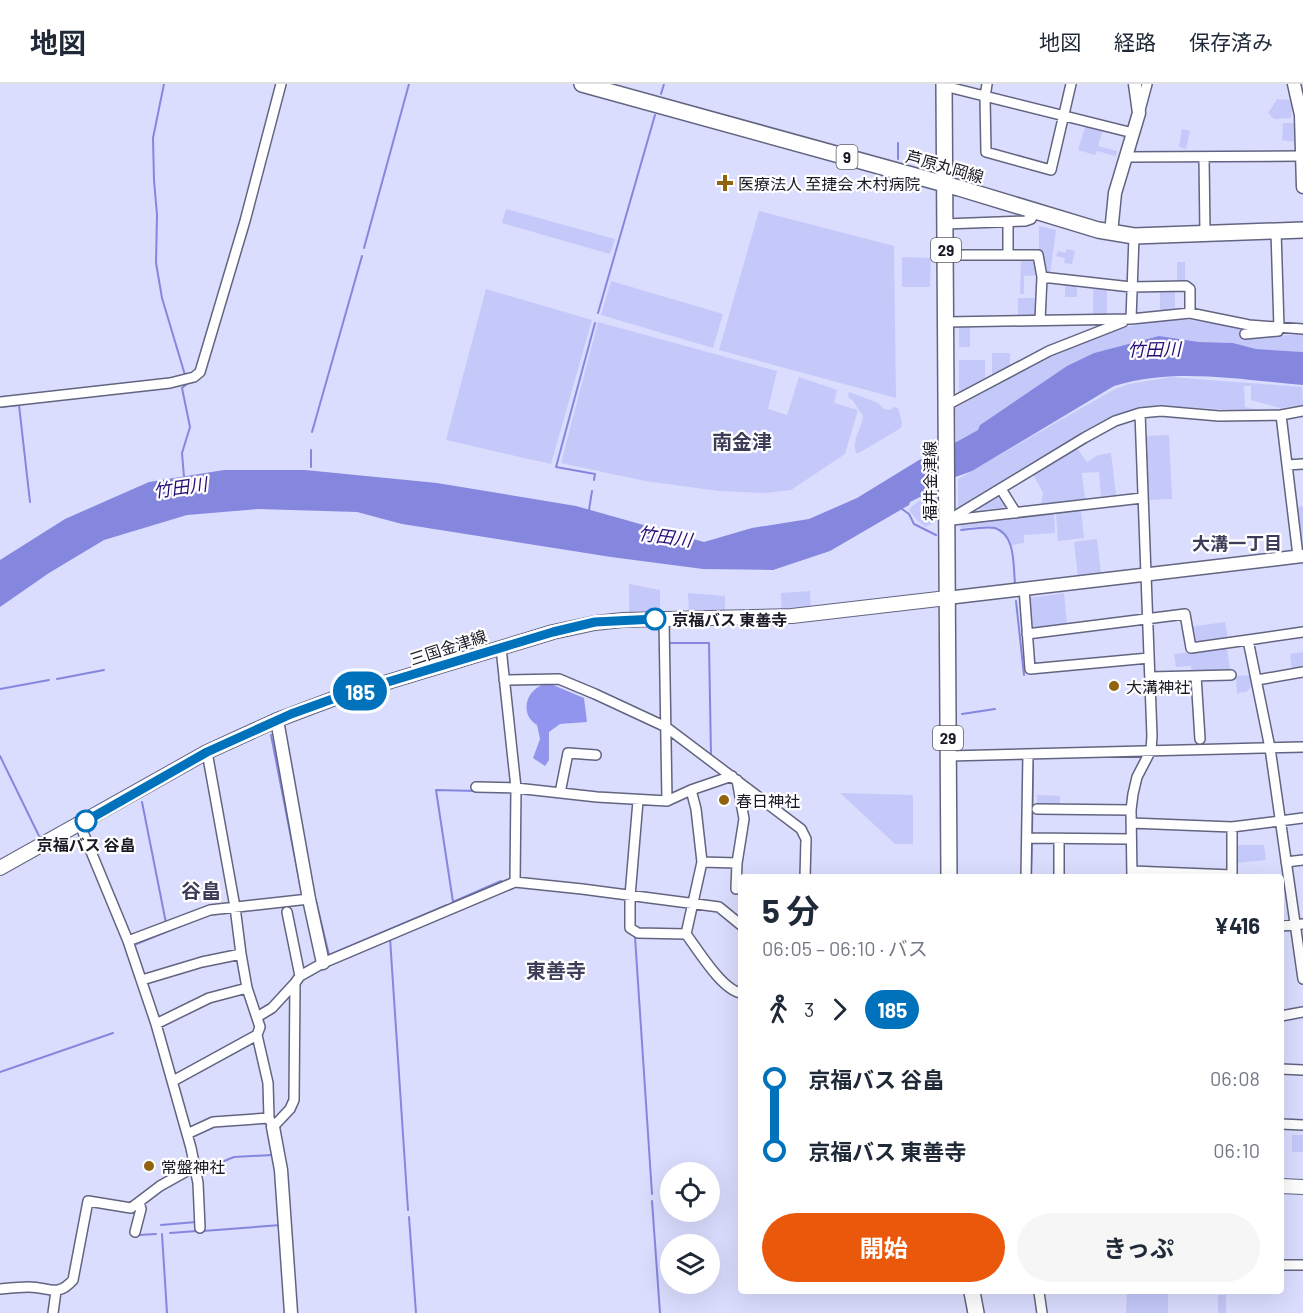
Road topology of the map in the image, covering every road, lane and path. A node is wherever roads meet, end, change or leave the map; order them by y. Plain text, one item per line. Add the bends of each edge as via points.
1 (281, 84) edge
2 (582, 84) edge
3 (987, 84) edge
4 (1071, 84) edge
5 (1134, 84) edge
6 (1148, 84) edge
7 (1294, 84) edge
8 (944, 85) edge
9 (985, 97) junction
10 (1139, 113) junction
11 (1302, 115) edge
12 (1064, 117) junction
13 (1133, 133) junction
14 (1302, 156) edge
15 (1125, 157) junction
16 (1204, 158) junction
17 (944, 185) junction
18 (1303, 187) edge
19 (1035, 212) junction
20 (1008, 222) junction
21 (945, 224) junction
22 (1303, 230) edge
23 (1276, 231) junction
24 (1111, 233) junction
25 (1205, 234) junction
26 (1134, 236) junction
27 (1008, 254) junction
28 (946, 255) junction
29 (1042, 278) junction
30 (1131, 287) junction
31 (1190, 313) junction
32 (1040, 320) junction
33 (1131, 320) junction
34 (947, 322) junction
35 (1279, 328) junction
36 (1303, 329) edge
37 (1245, 334) dead end
38 (0, 402) edge
39 (947, 411) junction
40 (1303, 411) edge
41 (1140, 413) junction
42 (1281, 415) junction
43 (1303, 464) edge
44 (1287, 465) junction
45 (1001, 489) junction
46 (1142, 498) junction
47 (1016, 513) junction
48 (947, 519) junction
49 (1300, 556) edge
50 (1145, 574) junction
51 (1024, 588) junction
52 (946, 598) junction
53 (1146, 618) junction
54 (664, 619) junction
55 (1303, 632) edge
56 (1027, 634) junction
57 (1248, 640) junction
58 (501, 648) junction
59 (1149, 658) junction
60 (1303, 672) edge
61 (1231, 675) dead end
62 (1196, 676) junction
63 (1150, 677) junction
64 (504, 680) junction
65 (1257, 680) junction
66 (277, 720) junction
67 (666, 727) junction
68 (1200, 739) dead end
69 (1303, 747) edge
70 (1270, 748) junction
71 (1151, 750) junction
72 (207, 752) junction
73 (1028, 754) junction
74 (596, 755) dead end
75 (948, 756) junction
76 (734, 778) junction
77 (476, 787) dead end
78 (516, 788) junction
79 (691, 790) junction
80 (560, 793) junction
81 (638, 801) junction
82 (667, 801) junction
83 (1037, 809) dead end
84 (1131, 810) junction
85 (1303, 818) edge
86 (1280, 821) junction
87 (1131, 824) junction
88 (80, 825) junction
89 (1232, 827) junction
90 (1027, 838) junction
91 (1059, 839) junction
92 (1131, 839) junction
93 (1303, 860) edge
94 (702, 862) junction
95 (1286, 862) junction
96 (737, 863) junction
97 (0, 868) edge
98 (805, 874) edge
99 (949, 874) edge
100 (1026, 874) edge
101 (1059, 874) edge
102 (1132, 874) edge
103 (1232, 874) edge
104 (514, 882) junction
105 (736, 889) dead end
106 (630, 896) junction
107 (309, 899) junction
108 (692, 903) junction
109 (235, 907) junction
110 (286, 912) dead end
111 (738, 923) edge
112 (1299, 924) edge
113 (1284, 926) edge
114 (686, 934) junction
115 (128, 941) junction
116 (241, 954) junction
117 (323, 963) junction
118 (1303, 978) edge
119 (298, 979) junction
120 (142, 980) junction
121 (247, 988) junction
122 (738, 993) edge
123 (1303, 1012) edge
124 (1284, 1015) edge
125 (257, 1017) junction
126 (156, 1024) junction
127 (257, 1035) junction
128 (1284, 1069) edge
129 (1303, 1070) edge
130 (172, 1081) junction
131 (271, 1123) junction
132 (1284, 1124) edge
133 (1303, 1125) edge
134 (186, 1134) junction
135 (194, 1167) junction
136 (1284, 1186) edge
137 (1303, 1187) edge
138 (139, 1202) junction
139 (200, 1228) dead end
140 (135, 1232) dead end
141 (1284, 1265) edge
142 (1303, 1266) edge
143 (0, 1289) edge
144 (56, 1291) junction
145 (972, 1294) edge
146 (1039, 1294) edge
147 (53, 1313) edge
148 (291, 1313) edge
149 (976, 1313) edge
150 (1042, 1313) edge

1 - 38 street via 200,372 170,383
2 - 17 main road, 芦原丸岡線 / 9
3 - 9 street
4 - 12 street
5 - 10 street
6 - 10 street
7 - 11 street
8 - 9 street
8 - 17 main road, 福井金津線 / 29
9 - 12 street
9 - 12 street via 986,152 1051,170
10 - 13 street
11 - 14 street
12 - 13 street
13 - 15 street
14 - 16 street
14 - 18 street
15 - 16 street
15 - 24 street via 1114,193
16 - 25 street
17 - 19 main road, 芦原丸岡線 / 9
17 - 21 main road, 福井金津線 / 29
19 - 20 street via 1031,219
19 - 24 main road, 芦原丸岡線 / 9
20 - 21 street
20 - 27 street
21 - 28 main road, 福井金津線 / 29
22 - 23 main road, 芦原丸岡線 / 9
23 - 25 main road, 芦原丸岡線 / 9
23 - 35 street
24 - 26 main road, 芦原丸岡線 / 9
25 - 26 main road, 芦原丸岡線 / 9
26 - 30 street
27 - 28 street
27 - 29 street via 1038,255
28 - 34 main road, 福井金津線 / 29
29 - 30 street
29 - 32 street
30 - 31 street via 1186,286 1190,289
30 - 33 street
31 - 33 street
31 - 35 street
32 - 33 street
32 - 34 street
33 - 39 street via 1049,351
34 - 39 main road, 福井金津線 / 29
35 - 36 street
35 - 37 street
39 - 48 main road, 福井金津線 / 29
40 - 42 street
41 - 42 street
41 - 45 street via 1084,438
41 - 46 street
42 - 44 street
43 - 44 street
44 - 49 street
45 - 47 street
45 - 48 street
46 - 47 street
46 - 50 street
47 - 48 street
48 - 52 main road, 福井金津線 / 29
49 - 50 street
50 - 51 street
50 - 53 street
51 - 52 street
51 - 56 street
52 - 54 main road, 三国金津線 via 792,616
52 - 75 main road, 福井金津線 / 29
53 - 56 street
53 - 57 street via 1185,614 1191,648
53 - 59 street
54 - 58 main road, 三国金津線 via 595,622
54 - 67 street
55 - 57 street
56 - 59 street via 1030,669
57 - 65 street
58 - 64 street
58 - 66 main road, 三国金津線 via 338,697
59 - 63 street
60 - 65 street
61 - 62 street
62 - 63 street
62 - 68 street
63 - 71 street
64 - 67 street via 559,679
64 - 78 street
65 - 70 street
66 - 72 main road, 三国金津線
66 - 107 street
67 - 76 street
67 - 82 street
69 - 70 street
70 - 71 street
70 - 86 street
71 - 73 street
71 - 84 street via 1137,777
72 - 88 main road, 三国金津線
72 - 109 street
73 - 75 street
73 - 90 street
74 - 80 street via 568,753
75 - 99 main road, 福井金津線 / 29
76 - 79 street
76 - 96 street via 744,819
76 - 98 street via 801,829 806,839
77 - 78 street
78 - 80 street
78 - 104 street
79 - 82 street
79 - 94 street
80 - 81 street
81 - 82 street
81 - 106 street
83 - 84 street
84 - 87 street
85 - 86 street
86 - 89 street
86 - 95 street
87 - 89 street
87 - 92 street
88 - 97 main road, 三国金津線
88 - 115 street
89 - 103 street
90 - 91 street
90 - 100 street
91 - 92 street
91 - 101 street
92 - 102 street
93 - 95 street
94 - 96 street
94 - 108 street
95 - 112 street
96 - 105 street
104 - 106 street
104 - 117 street
106 - 108 street
106 - 114 street via 630,928 638,933
107 - 109 street
107 - 117 street
108 - 111 street via 719,907
108 - 114 street
109 - 115 street via 210,910
109 - 116 street
110 - 119 street
112 - 113 street
112 - 118 street
114 - 122 street via 724,984
115 - 120 street
116 - 120 street
116 - 121 street
117 - 119 street
119 - 125 street via 272,1008
119 - 131 street via 294,1100 290,1109
120 - 126 street
121 - 125 street
121 - 126 street via 209,998
123 - 124 street
125 - 127 street
126 - 130 street
127 - 130 street
127 - 131 street via 268,1083
128 - 129 street
130 - 134 street
131 - 134 street via 213,1122
131 - 148 street via 281,1170
132 - 133 street
134 - 135 street
135 - 138 street
135 - 139 street
136 - 137 main road
138 - 140 street
138 - 144 street via 131,1208 88,1201 73,1280
141 - 142 street
143 - 144 street via 31,1287
144 - 147 street
145 - 149 main road
146 - 150 street

